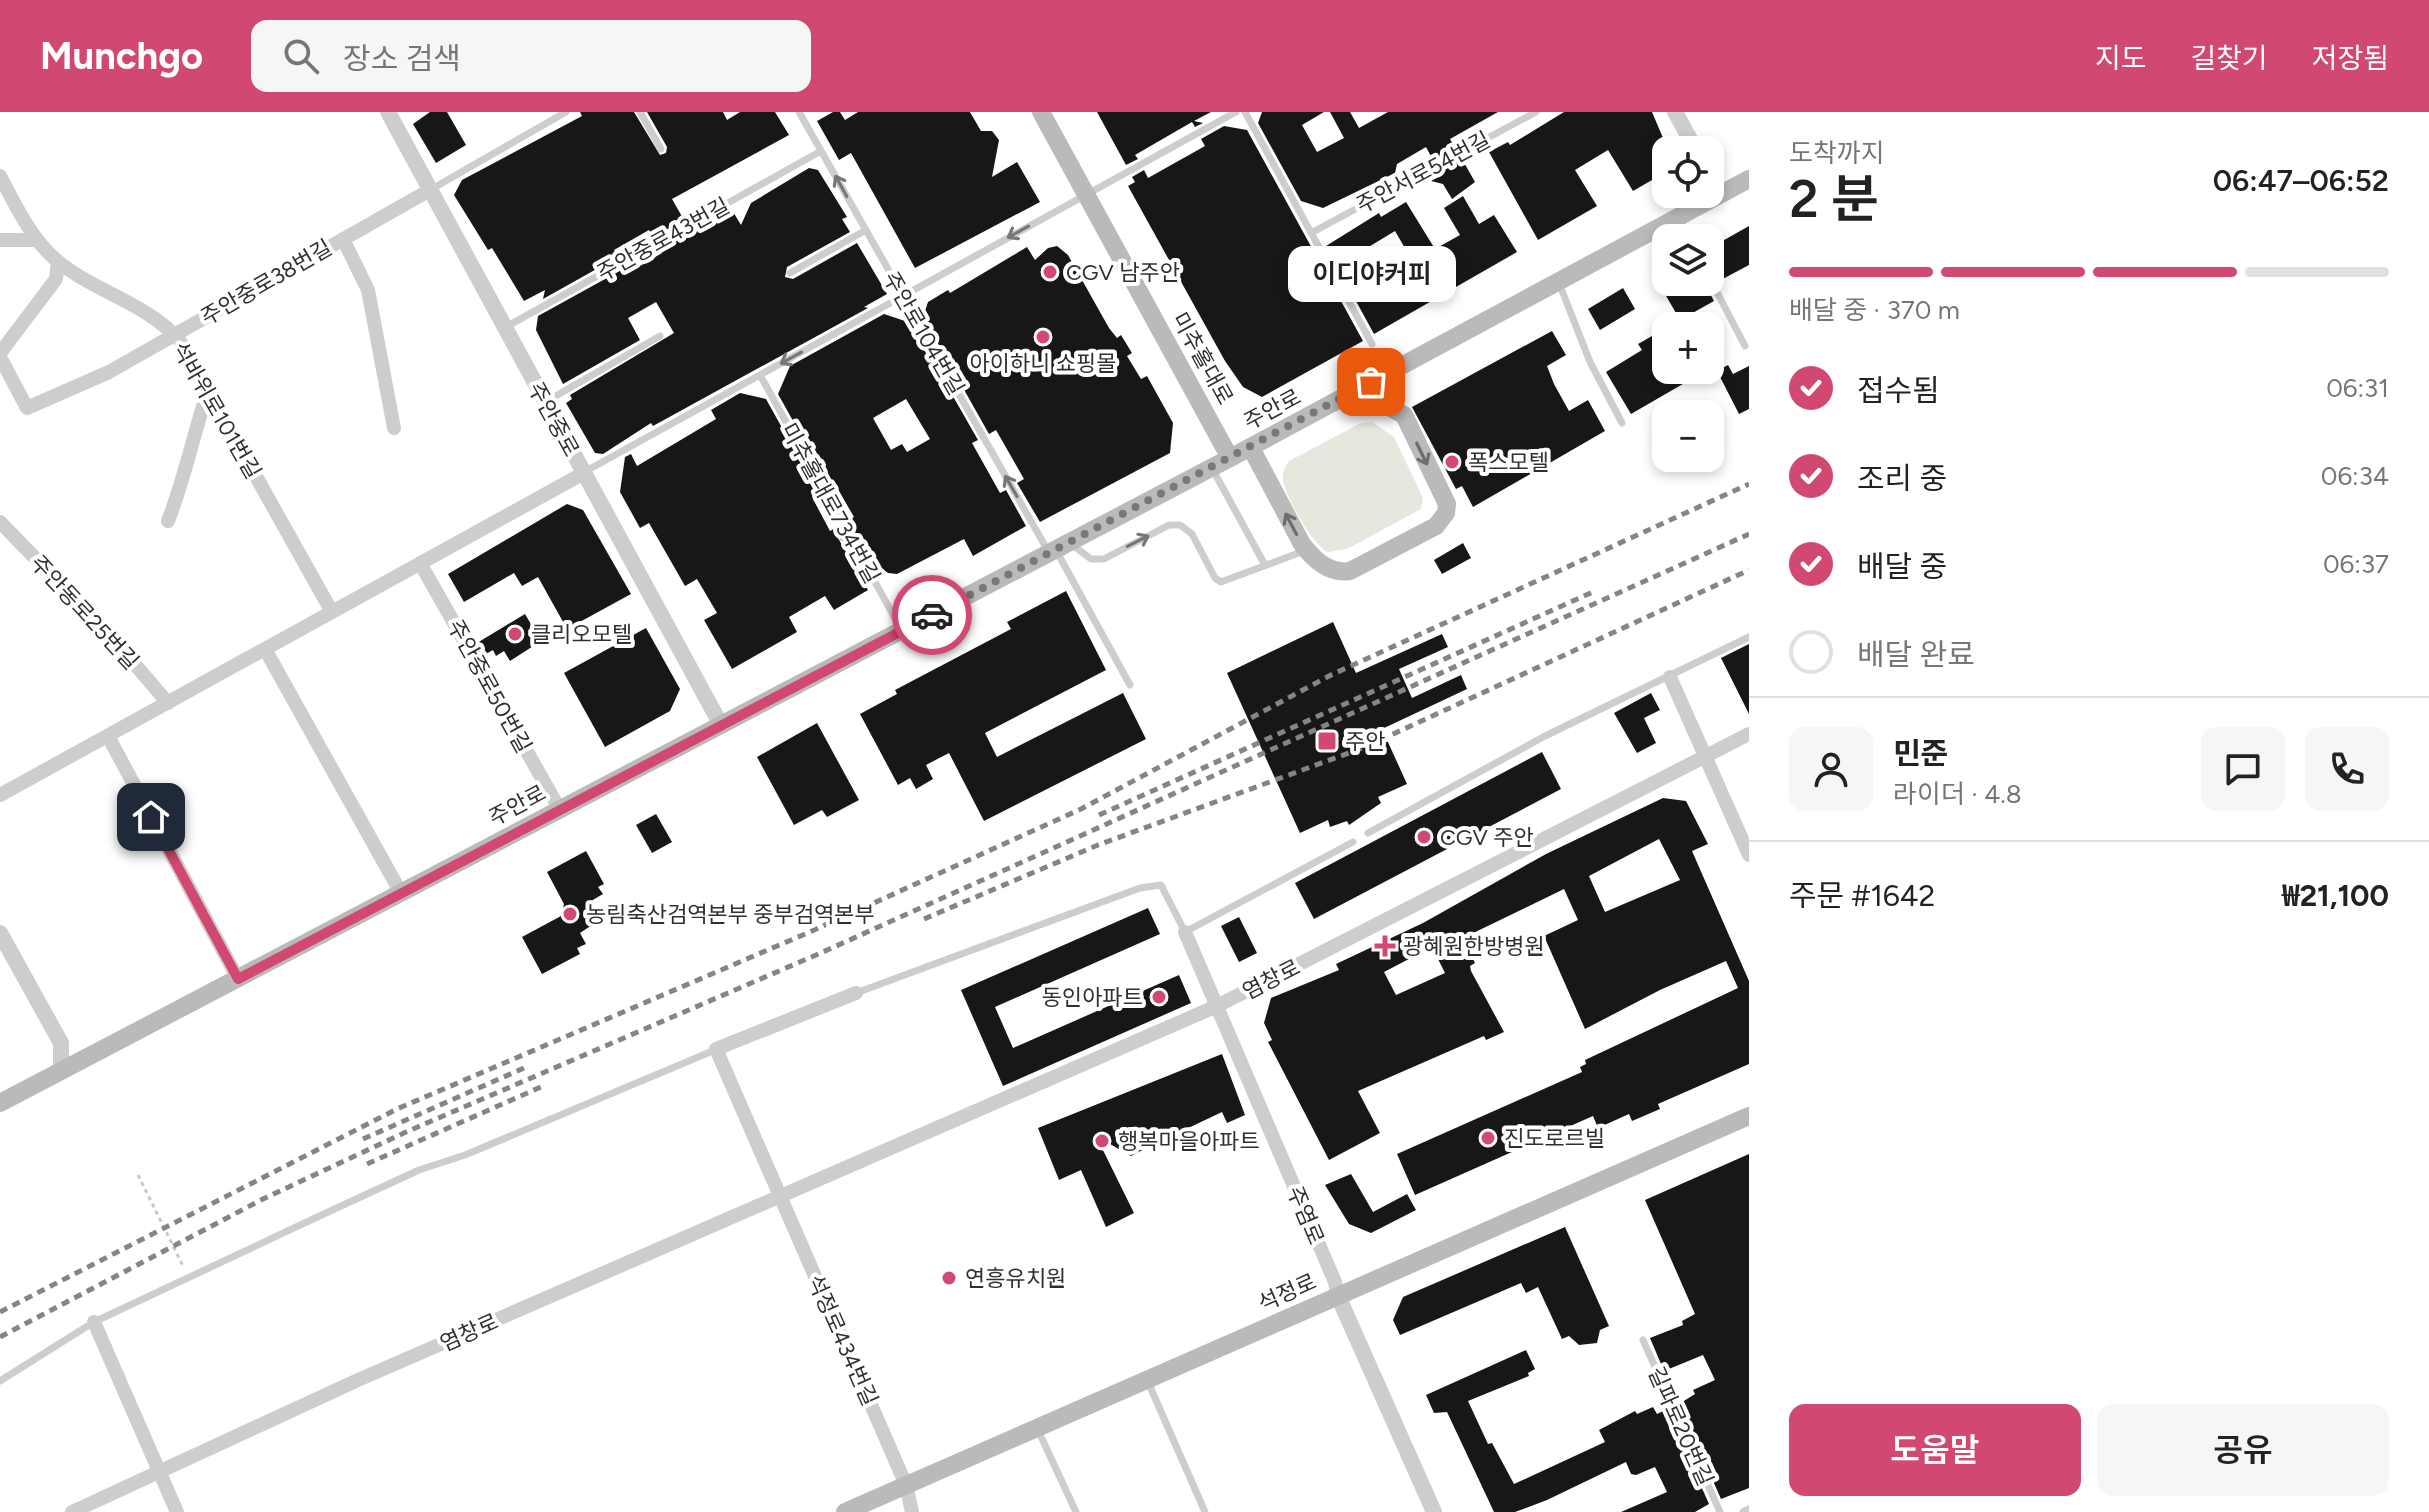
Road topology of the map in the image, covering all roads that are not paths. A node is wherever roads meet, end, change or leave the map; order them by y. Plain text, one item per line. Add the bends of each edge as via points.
1 (388, 112) edge
2 (566, 112) edge
3 (640, 112) edge
4 (799, 112) edge
5 (1041, 112) edge
6 (1236, 112) edge
7 (1245, 112) edge
8 (1536, 112) edge
9 (1675, 112) edge
10 (1688, 136) edge
11 (661, 149) dead end
12 (821, 151) junction
13 (0, 176) edge
14 (1749, 179) edge
15 (430, 190) junction
16 (1724, 192) edge
17 (1086, 195) junction
18 (1695, 208) edge
19 (1678, 217) junction
20 (1682, 224) edge
21 (866, 230) junction
22 (1311, 233) junction
23 (343, 239) junction
24 (0, 240) edge
25 (35, 240) junction
26 (58, 262) junction
27 (790, 273) dead end
28 (1558, 281) junction
29 (904, 296) junction
30 (1719, 296) edge
31 (505, 328) junction
32 (175, 335) junction
33 (660, 336) dead end
34 (1372, 344) dead end
35 (1745, 346) dead end
36 (0, 355) edge
37 (760, 375) junction
38 (208, 391) junction
39 (1345, 397) junction
40 (545, 402) junction
41 (1622, 423) dead end
42 (394, 428) dead end
43 (1251, 448) junction
44 (1230, 458) junction
45 (1212, 468) junction
46 (584, 473) junction
47 (168, 521) dead end
48 (0, 522) edge
49 (1058, 549) junction
50 (1306, 550) junction
51 (420, 563) junction
52 (1265, 565) junction
53 (332, 612) junction
54 (902, 631) junction
55 (1749, 637) edge
56 (265, 649) junction
57 (1670, 677) junction
58 (1130, 685) dead end
59 (168, 703) junction
60 (721, 725) junction
61 (1749, 734) edge
62 (108, 736) junction
63 (1705, 757) junction
64 (0, 795) edge
65 (560, 810) junction
66 (1368, 833) dead end
67 (1353, 842) dead end
68 (1749, 855) edge
69 (401, 893) junction
70 (1185, 932) junction
71 (0, 933) edge
72 (238, 979) junction
73 (856, 993) joint
74 (1217, 1006) junction
75 (61, 1043) junction
76 (716, 1049) junction
77 (95, 1054) junction
78 (61, 1071) junction
79 (0, 1103) edge
80 (1749, 1116) edge
81 (779, 1195) junction
82 (1338, 1296) junction
83 (94, 1322) junction
84 (1643, 1340) dead end
85 (1147, 1380) junction
86 (0, 1381) edge
87 (1037, 1428) junction
88 (159, 1472) junction
89 (906, 1485) junction
90 (1749, 1509) edge
91 (72, 1512) edge
92 (177, 1512) edge
93 (845, 1512) edge
94 (912, 1512) edge
95 (1076, 1512) edge
96 (1205, 1512) edge
97 (1434, 1512) edge
98 (1720, 1512) edge
99 (1743, 1512) edge

1 - 15 street, 주안중로
2 - 15 lane
3 - 11 lane
4 - 12 lane, 주안로104번길
5 - 17 main road, 미추홀대로
6 - 17 lane
7 - 22 lane
8 - 22 lane, 주안서로54번길
9 - 10 street
21 -> 12 lane, 주안로104번길
12 - 31 lane, 주안중로43번길
13 - 25 street, 석바위로101번길
14 - 16 main road, 주안로
15 - 23 street, 주안중로38번길
15 - 31 street, 주안중로
17 -> 29 lane
17 - 44 main road, 미추홀대로
18 - 19 main road, 주안로
19 - 20 lane
19 - 28 main road, 주안로
21 - 27 lane
21 - 29 lane, 주안로104번길
22 - 34 lane
23 - 32 street, 주안중로38번길
23 - 42 street, 주안중로38번길 via 368,290
24 - 25 street
25 - 26 street, 석바위로101번길
26 - 32 street, 석바위로101번길 via 154,316
26 - 36 street via 56,279
28 - 39 main road, 주안로
28 - 41 lane via 1590,362
29 -> 37 lane
49 -> 29 lane, 주안로104번길
30 - 35 lane
31 - 40 street, 주안중로
32 - 36 street, 주안중로38번길 via 27,408
32 - 38 street, 석바위로101번길
33 - 40 lane
37 - 46 lane
37 - 54 lane, 미추홀대로734번길
38 - 47 street
38 - 53 street, 석바위로101번길
39 - 43 main road, 주안로
39 -> 50 main road via 1381,403 1404,415 1447,504 1446,513 1436,526 1350,571 1327,567
40 - 46 street, 주안중로
43 - 44 main road, 주안로
50 -> 43 main road
44 - 45 main road, 주안로
45 - 49 main road, 주안로
45 - 52 lane
46 - 51 street
46 - 60 street, 주안중로
48 - 59 street, 주안동로25번길
49 -> 52 lane via 1104,559 1169,525 1180,525 1192,534 1221,582
49 - 54 main road, 주안로
49 - 58 lane
50 - 52 lane
51 - 53 street
51 - 65 street, 주안중로50번길
53 - 56 street
54 - 60 main road, 주안로
55 - 57 lane
56 - 59 street
56 - 69 street
57 - 63 street
57 - 66 lane via 1545,736
59 - 62 street
60 - 65 main road, 주안로
61 - 63 street, 염창로
62 - 64 street
62 - 72 street
63 - 68 street
63 - 74 street, 염창로
65 - 69 main road, 주안로
67 - 70 lane
69 - 72 main road, 주안로
70 - 73 lane via 1161,885 1140,888
70 - 74 street, 주염로
71 - 75 street
72 - 77 main road, 주안로
73 - 76 street
74 - 81 street, 염창로
74 - 82 street, 주염로
75 - 77 street via 72,1051
75 - 78 street
76 - 81 street
76 - 83 lane via 419,1170
77 - 78 main road, 주안로
78 - 79 main road, 주안로
80 - 82 main road, 석정로
81 - 88 street, 염창로
81 - 89 street, 석정로434번길
82 - 85 main road, 석정로
82 - 97 street, 주염로
83 - 86 lane
83 - 88 street
84 - 98 lane, 길파로20번길
85 - 87 main road, 석정로
85 - 96 lane
87 - 89 main road, 석정로
87 - 95 lane
88 - 91 street, 염창로
88 - 92 street
89 - 93 main road, 석정로
89 - 94 street, 석정로434번길
90 - 99 lane

